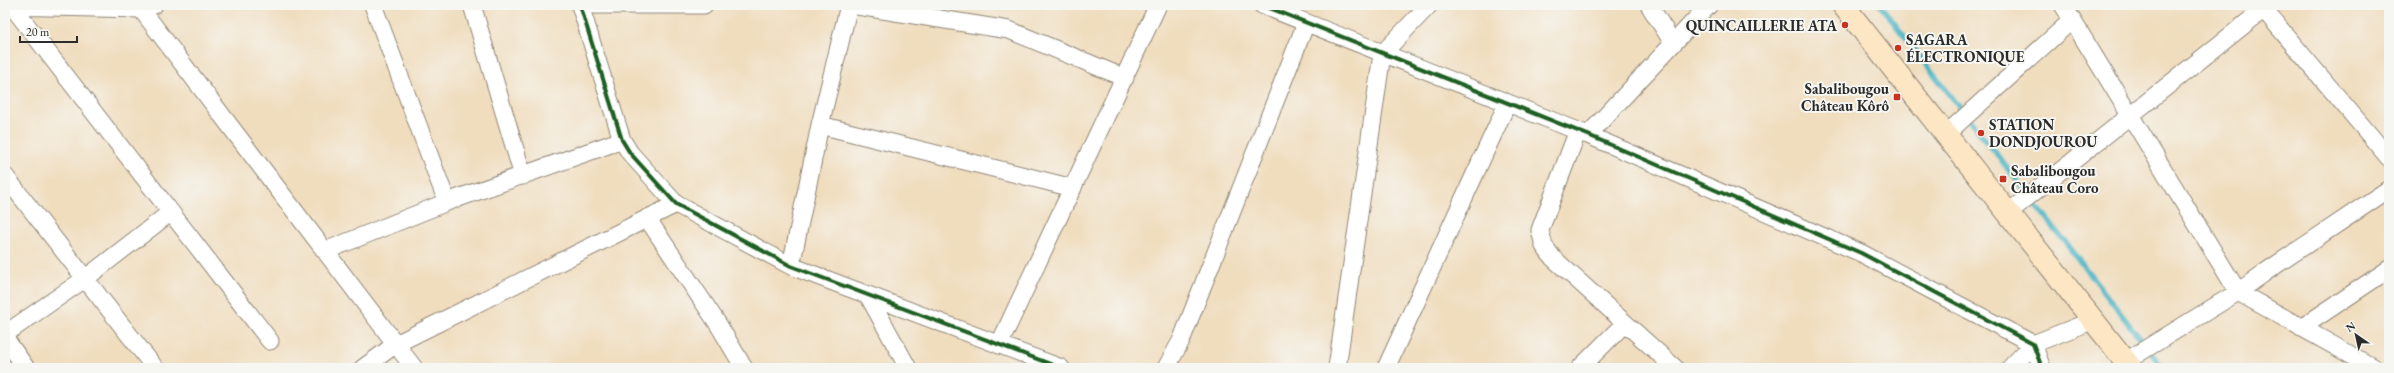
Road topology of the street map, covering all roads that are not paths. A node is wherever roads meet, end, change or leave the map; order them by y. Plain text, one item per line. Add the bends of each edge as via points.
1 (373, 5) edge
2 (472, 5) edge
3 (580, 5) edge
4 (704, 5) edge
5 (850, 5) edge
6 (1158, 5) edge
7 (1262, 5) edge
8 (1429, 5) edge
9 (1649, 5) edge
10 (1709, 5) edge
11 (1843, 5) edge
12 (2063, 5) edge
13 (9, 6) edge
14 (144, 6) edge
15 (2265, 6) edge
16 (2072, 20) junction
17 (1306, 23) junction
18 (1673, 43) junction
19 (1382, 54) junction
20 (1125, 78) junction
21 (1507, 104) junction
22 (2131, 115) junction
23 (820, 125) junction
24 (1583, 134) junction
25 (1945, 135) junction
26 (622, 140) junction
27 (2389, 158) edge
28 (5, 176) edge
29 (523, 176) junction
30 (1073, 188) junction
31 (2389, 190) edge
32 (447, 202) junction
33 (676, 204) junction
34 (171, 212) junction
35 (2009, 212) junction
36 (647, 218) junction
37 (325, 251) junction
38 (791, 266) junction
39 (2389, 269) edge
40 (86, 278) junction
41 (2238, 292) junction
42 (869, 297) junction
43 (2094, 320) junction
44 (1625, 323) junction
45 (2301, 328) junction
46 (5, 334) edge
47 (5, 338) edge
48 (270, 341) dead end
49 (396, 344) junction
50 (2033, 344) junction
51 (999, 345) junction
52 (2129, 364) edge
53 (26, 368) edge
54 (155, 368) edge
55 (362, 368) edge
56 (414, 368) edge
57 (744, 368) edge
58 (908, 368) edge
59 (1061, 368) edge
60 (1166, 368) edge
61 (1337, 368) edge
62 (1386, 368) edge
63 (1580, 368) edge
64 (1675, 368) edge
65 (2010, 368) edge
66 (2042, 368) edge
67 (2374, 368) edge

1 - 32 street
2 - 29 street
3 - 4 street
3 - 26 street
5 - 20 street via 1009,30
5 - 23 street
6 - 20 street
7 - 17 street
8 - 19 street
9 - 18 street
10 - 18 street
11 - 25 main road
12 - 16 street
13 - 14 street
13 - 34 street
14 - 37 street
15 - 22 street
15 - 27 street
16 - 22 street
16 - 25 street
17 - 19 street
17 - 60 street via 1181,341
18 - 24 street
19 - 21 street
19 - 61 street
20 - 30 street
21 - 24 street
21 - 62 street
22 - 35 street
22 - 41 street
23 - 30 street
23 - 38 street
24 - 44 street via 1540,230 1544,246 1553,258
24 - 50 street via 1861,253
25 - 35 main road
26 - 29 street
26 - 33 street via 630,153
28 - 40 street
29 - 32 street
30 - 51 street
31 - 41 street
32 - 37 street
33 - 36 street
33 - 38 street
34 - 40 street
34 - 48 street
35 - 43 main road
36 - 49 street
36 - 57 street via 718,324
37 - 49 street
38 - 42 street
39 - 45 street
40 - 46 street
40 - 54 street
41 - 45 street
41 - 52 street
42 - 51 street
42 - 58 street
43 - 50 street
43 - 52 main road
44 - 63 street
44 - 64 street
45 - 67 street
47 - 53 street
49 - 55 street
49 - 56 street
50 - 65 street
50 - 66 street
51 - 59 street

